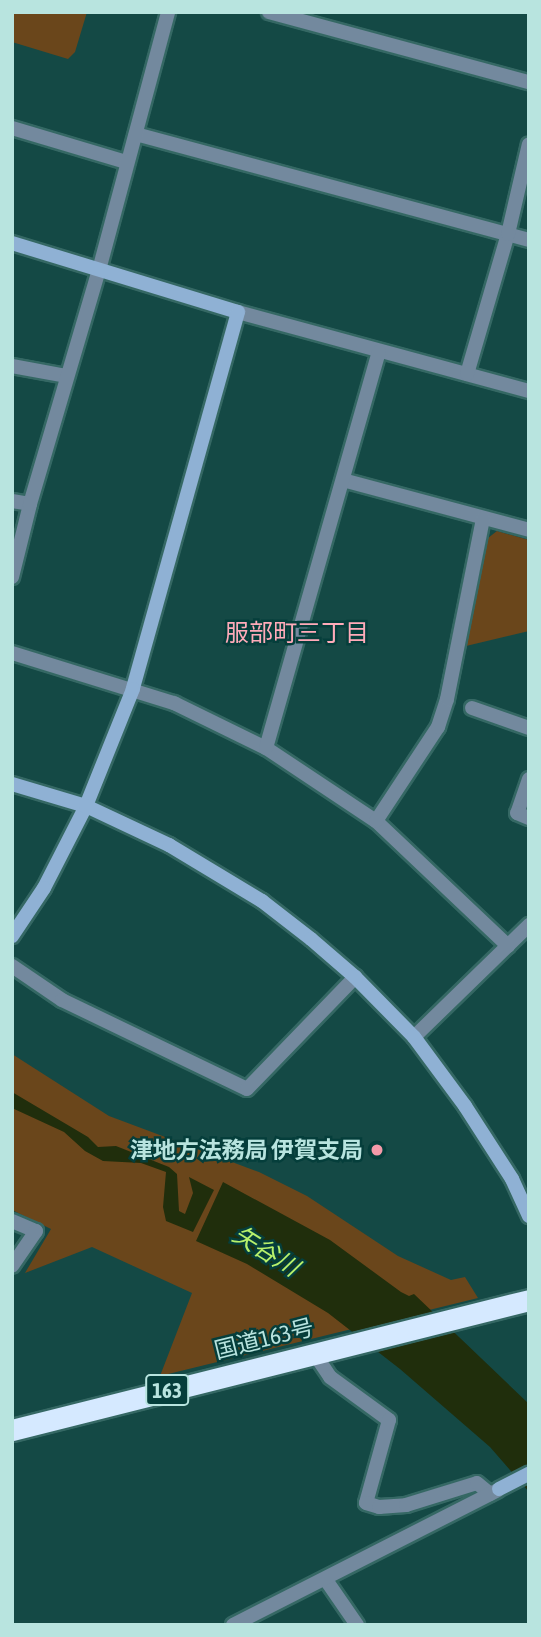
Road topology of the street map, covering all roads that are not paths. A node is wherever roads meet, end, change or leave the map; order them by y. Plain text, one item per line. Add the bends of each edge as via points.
1 (167, 12) edge
2 (269, 12) edge
3 (529, 82) edge
4 (12, 128) edge
5 (136, 134) junction
6 (529, 144) edge
7 (126, 162) junction
8 (508, 234) junction
9 (529, 240) edge
10 (12, 243) edge
11 (99, 270) junction
12 (238, 312) junction
13 (379, 352) junction
14 (12, 366) edge
15 (467, 374) junction
16 (67, 376) junction
17 (529, 391) edge
18 (343, 480) junction
19 (12, 501) edge
20 (30, 504) junction
21 (484, 519) junction
22 (529, 530) edge
23 (12, 577) edge
24 (12, 653) edge
25 (133, 689) junction
26 (472, 708) dead end
27 (529, 728) edge
28 (265, 748) junction
29 (529, 779) edge
30 (12, 784) edge
31 (86, 806) junction
32 (529, 818) edge
33 (376, 821) junction
34 (529, 925) edge
35 (12, 936) edge
36 (508, 946) junction
37 (12, 966) edge
38 (355, 977) junction
39 (414, 1037) junction
40 (529, 1216) edge
41 (12, 1220) edge
42 (12, 1266) edge
43 (529, 1300) edge
44 (318, 1352) junction
45 (12, 1430) edge
46 (529, 1474) edge
47 (495, 1491) junction
48 (326, 1580) junction
49 (233, 1625) edge
50 (357, 1625) edge

1 - 5 street
2 - 3 street
4 - 7 street
5 - 7 street
5 - 8 street
6 - 8 street
7 - 11 street
8 - 9 street
8 - 15 street
10 - 11 street
11 - 12 street
11 - 16 street
12 - 13 street
12 - 25 street
13 - 15 street
13 - 18 street
14 - 16 street
15 - 17 street
16 - 20 street
18 - 21 street
18 - 28 street
19 - 20 street
20 - 23 street
21 - 22 street
21 - 33 street via 438,727
24 - 25 street
25 - 28 street via 174,703
25 - 31 street
26 - 27 street
28 - 33 street
29 - 32 street via 517,813
30 - 31 street
31 - 35 street via 62,856
31 - 38 street via 226,878
33 - 36 street
34 - 36 street
36 - 39 street
37 - 38 street via 62,1000 247,1089
38 - 39 street
39 - 40 street via 512,1179
41 - 42 street via 36,1231
43 - 44 highway, 国道163号 / 163
44 - 45 highway, 国道163号 / 163
44 - 47 street via 330,1377 389,1420 366,1503 406,1505 477,1483
46 - 47 street
47 - 48 street
48 - 49 street
48 - 50 street

